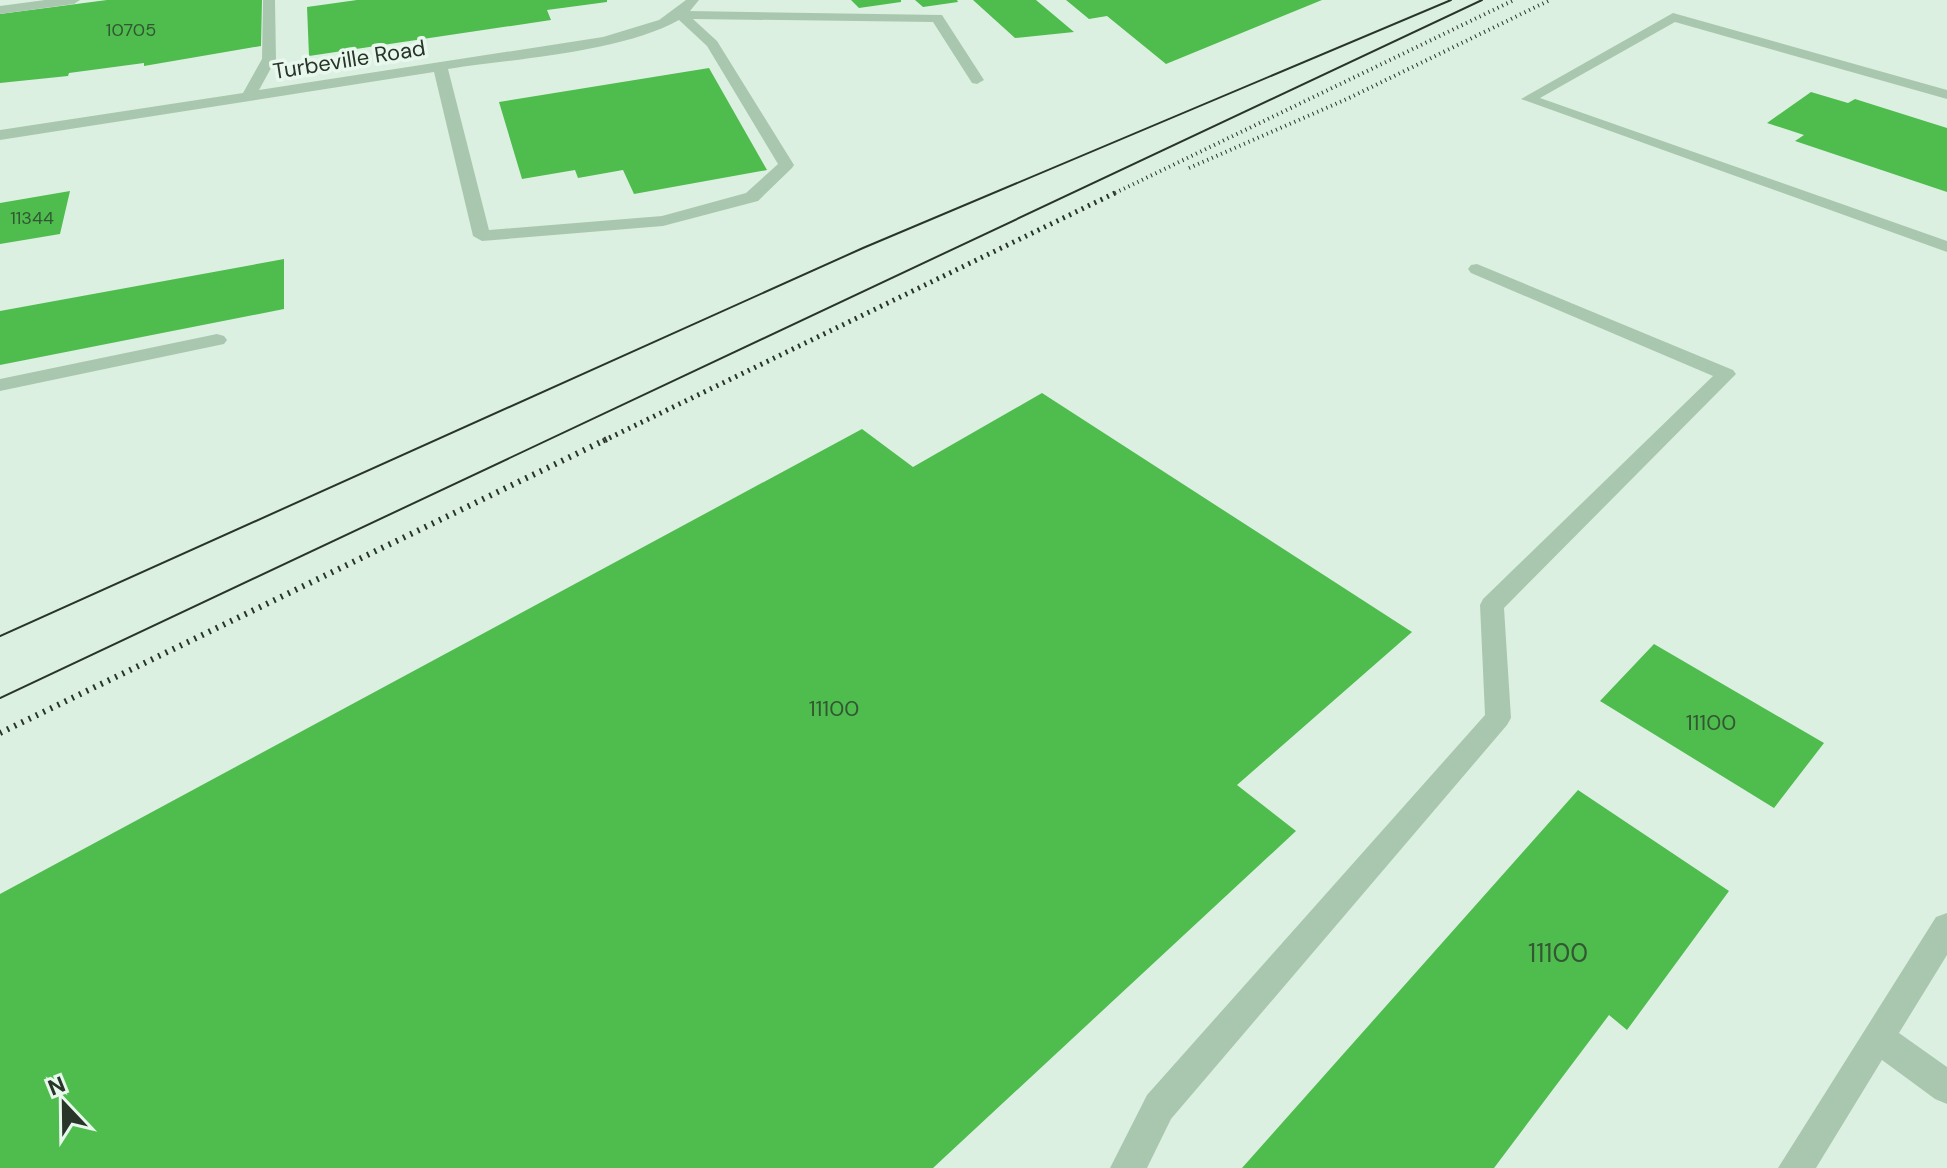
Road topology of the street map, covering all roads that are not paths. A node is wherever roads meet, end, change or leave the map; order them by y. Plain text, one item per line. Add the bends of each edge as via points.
1 (74, 0) edge
2 (269, 0) edge
3 (693, 0) edge
4 (0, 10) edge
5 (681, 15) junction
6 (440, 67) junction
7 (977, 80) dead end
8 (1947, 95) edge
9 (248, 97) junction
10 (0, 135) edge
11 (1947, 247) edge
12 (1477, 269) dead end
13 (217, 340) dead end
14 (0, 385) edge
15 (1947, 927) edge
16 (1877, 1037) junction
17 (1947, 1087) edge
18 (1807, 1164) edge
19 (1128, 1168) edge

1 - 4 street
2 - 9 street via 269,59
3 - 5 street, Turbeville Road
5 - 6 street, Turbeville Road via 603,41
5 - 6 street via 712,44 786,165 752,197 663,221 482,236
5 - 7 street via 937,18
6 - 9 street, Turbeville Road
8 - 11 street via 1673,17 1528,99
9 - 10 street, Turbeville Road
12 - 19 street via 1726,374 1492,605 1498,718 1159,1107
13 - 14 street
15 - 16 street
16 - 17 street
16 - 18 street

